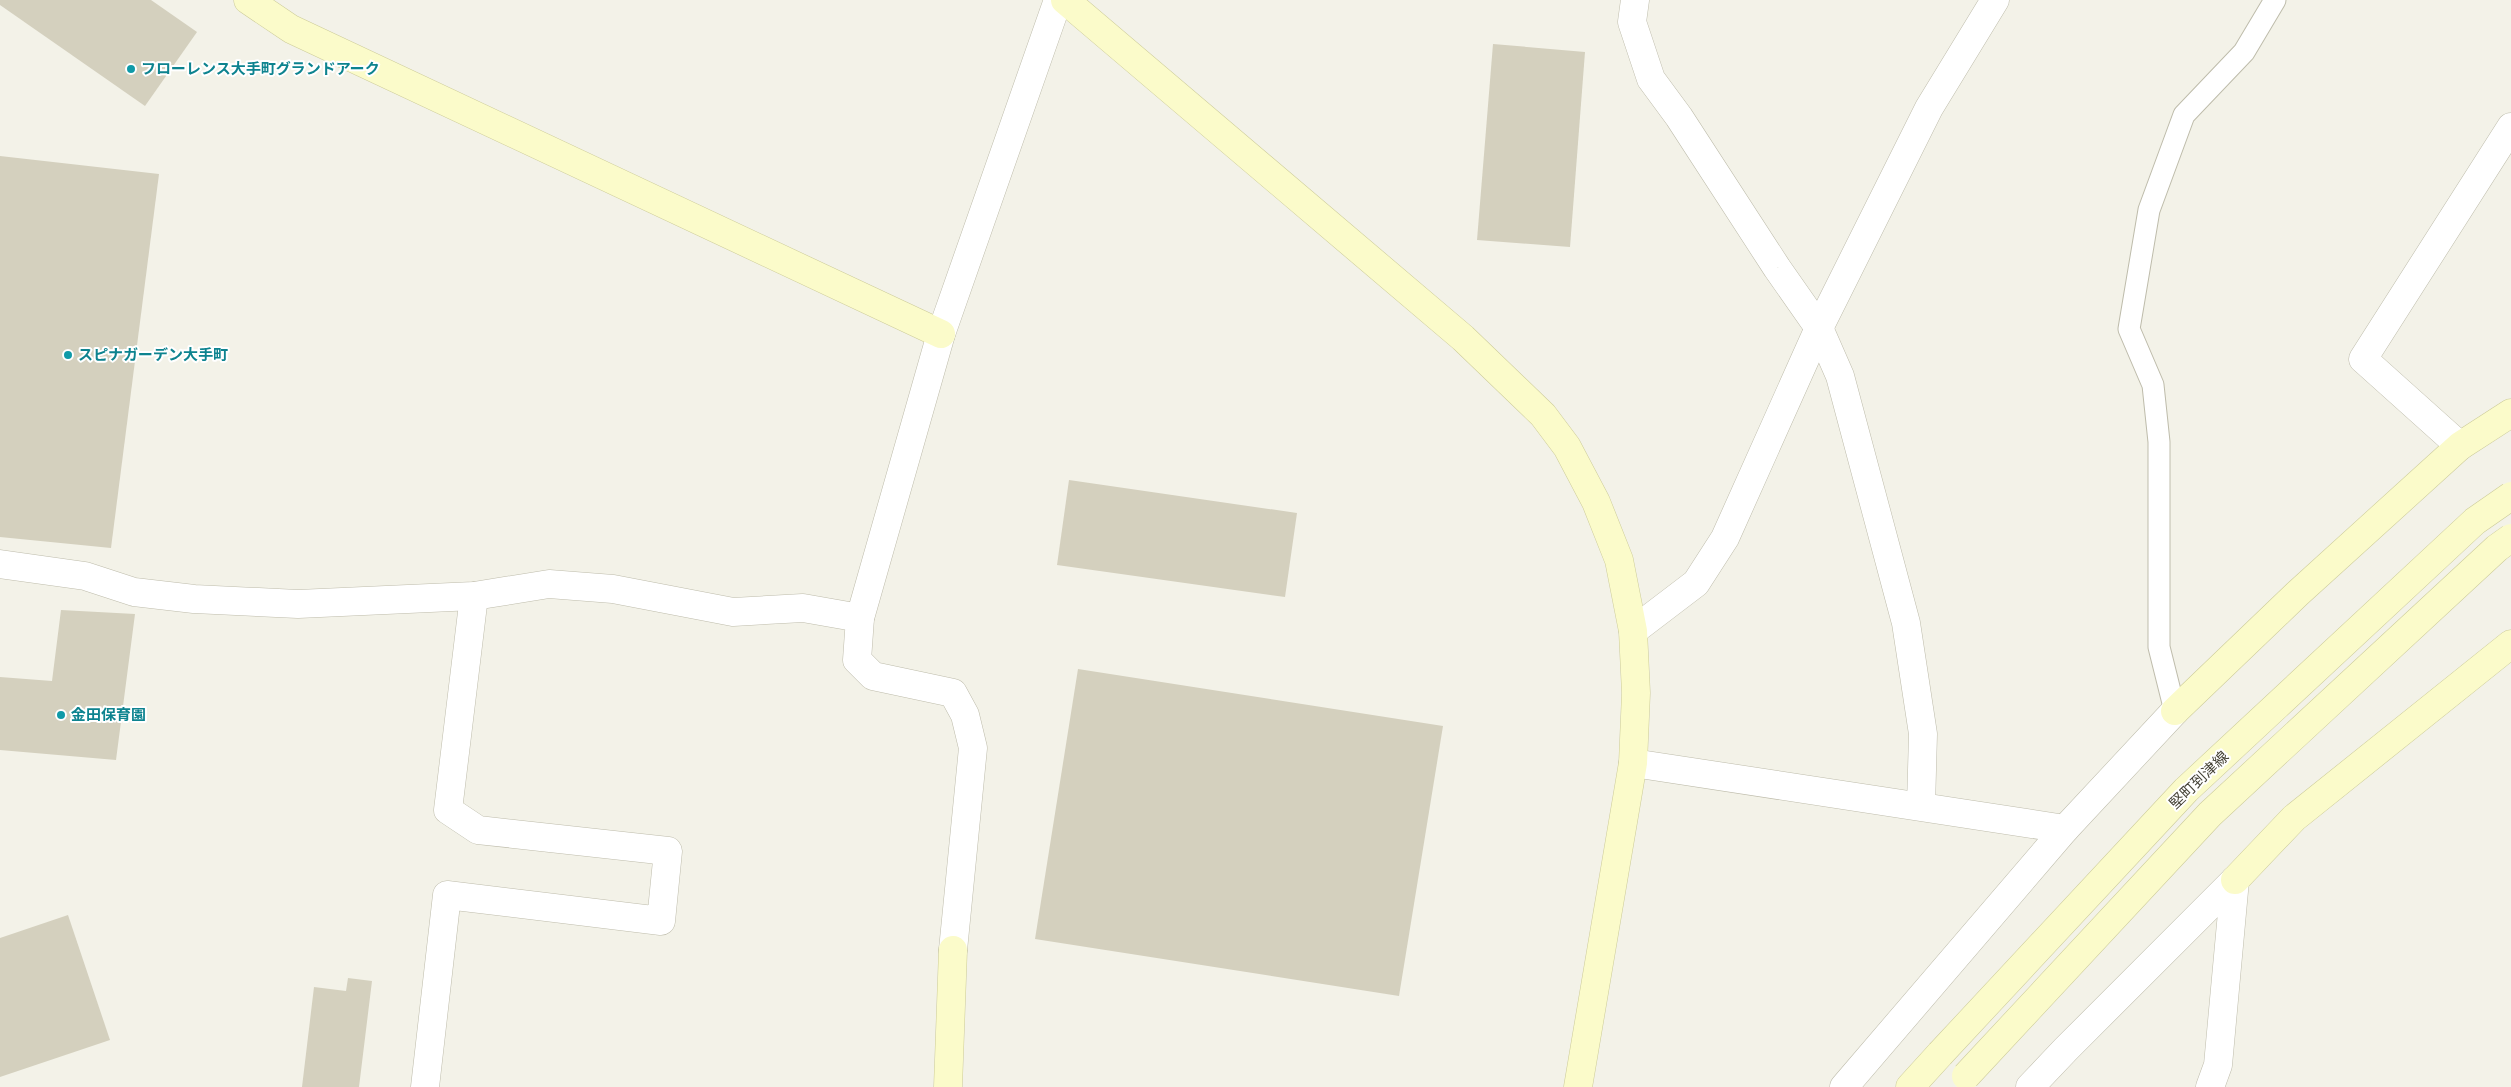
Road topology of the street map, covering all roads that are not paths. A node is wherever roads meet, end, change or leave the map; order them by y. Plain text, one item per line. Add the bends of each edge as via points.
1 (248, 0) edge
2 (1058, 0) edge
3 (1065, 0) edge
4 (1635, 0) edge
5 (1995, 0) edge
6 (2275, 0) edge
7 (2511, 127) edge
8 (1819, 328) junction
9 (941, 334) junction
10 (2511, 413) edge
11 (2460, 446) junction
12 (2511, 496) edge
13 (2511, 538) edge
14 (0, 564) edge
15 (474, 596) junction
16 (860, 618) junction
17 (1633, 631) junction
18 (2511, 644) edge
19 (2175, 711) junction
20 (1633, 763) junction
21 (1921, 806) junction
22 (2065, 828) junction
23 (2234, 880) junction
24 (1962, 1082) edge
25 (425, 1087) edge
26 (948, 1087) edge
27 (1578, 1087) edge
28 (1844, 1087) edge
29 (1910, 1087) edge
30 (2030, 1087) edge
31 (2210, 1087) edge

1 - 9 street via 291,29
2 - 9 street
3 - 17 street via 1463,338 1543,415 1567,446 1596,502 1619,560
4 - 8 street via 1632,22 1651,79
5 - 8 street via 1929,108
6 - 19 lane via 2244,52 2184,116 2149,210 2129,329 2153,385 2159,442 2159,648
7 - 11 street via 2363,359
8 - 17 street via 1725,538 1696,583
8 - 21 street via 1840,376 1906,623 1922,734
9 - 16 street
10 - 11 street
11 - 19 street via 2297,594
12 - 29 street, 堅町到津線, bridge via 2475,521 2186,790
13 - 24 street, bridge via 2210,814
14 - 15 street via 85,576 134,592 194,599 298,604
15 - 16 street via 549,584 613,589 733,612 803,608
15 - 25 street via 448,810 478,830 668,851 662,912 661,921 447,895
16 - 26 street via 857,660 873,676 953,693 965,715 973,748 953,950
17 - 20 street via 1636,693
18 - 23 street via 2294,818
19 - 22 street
20 - 21 street
20 - 27 street
21 - 22 street
22 - 28 street
23 - 30 street
23 - 31 street via 2218,1065

